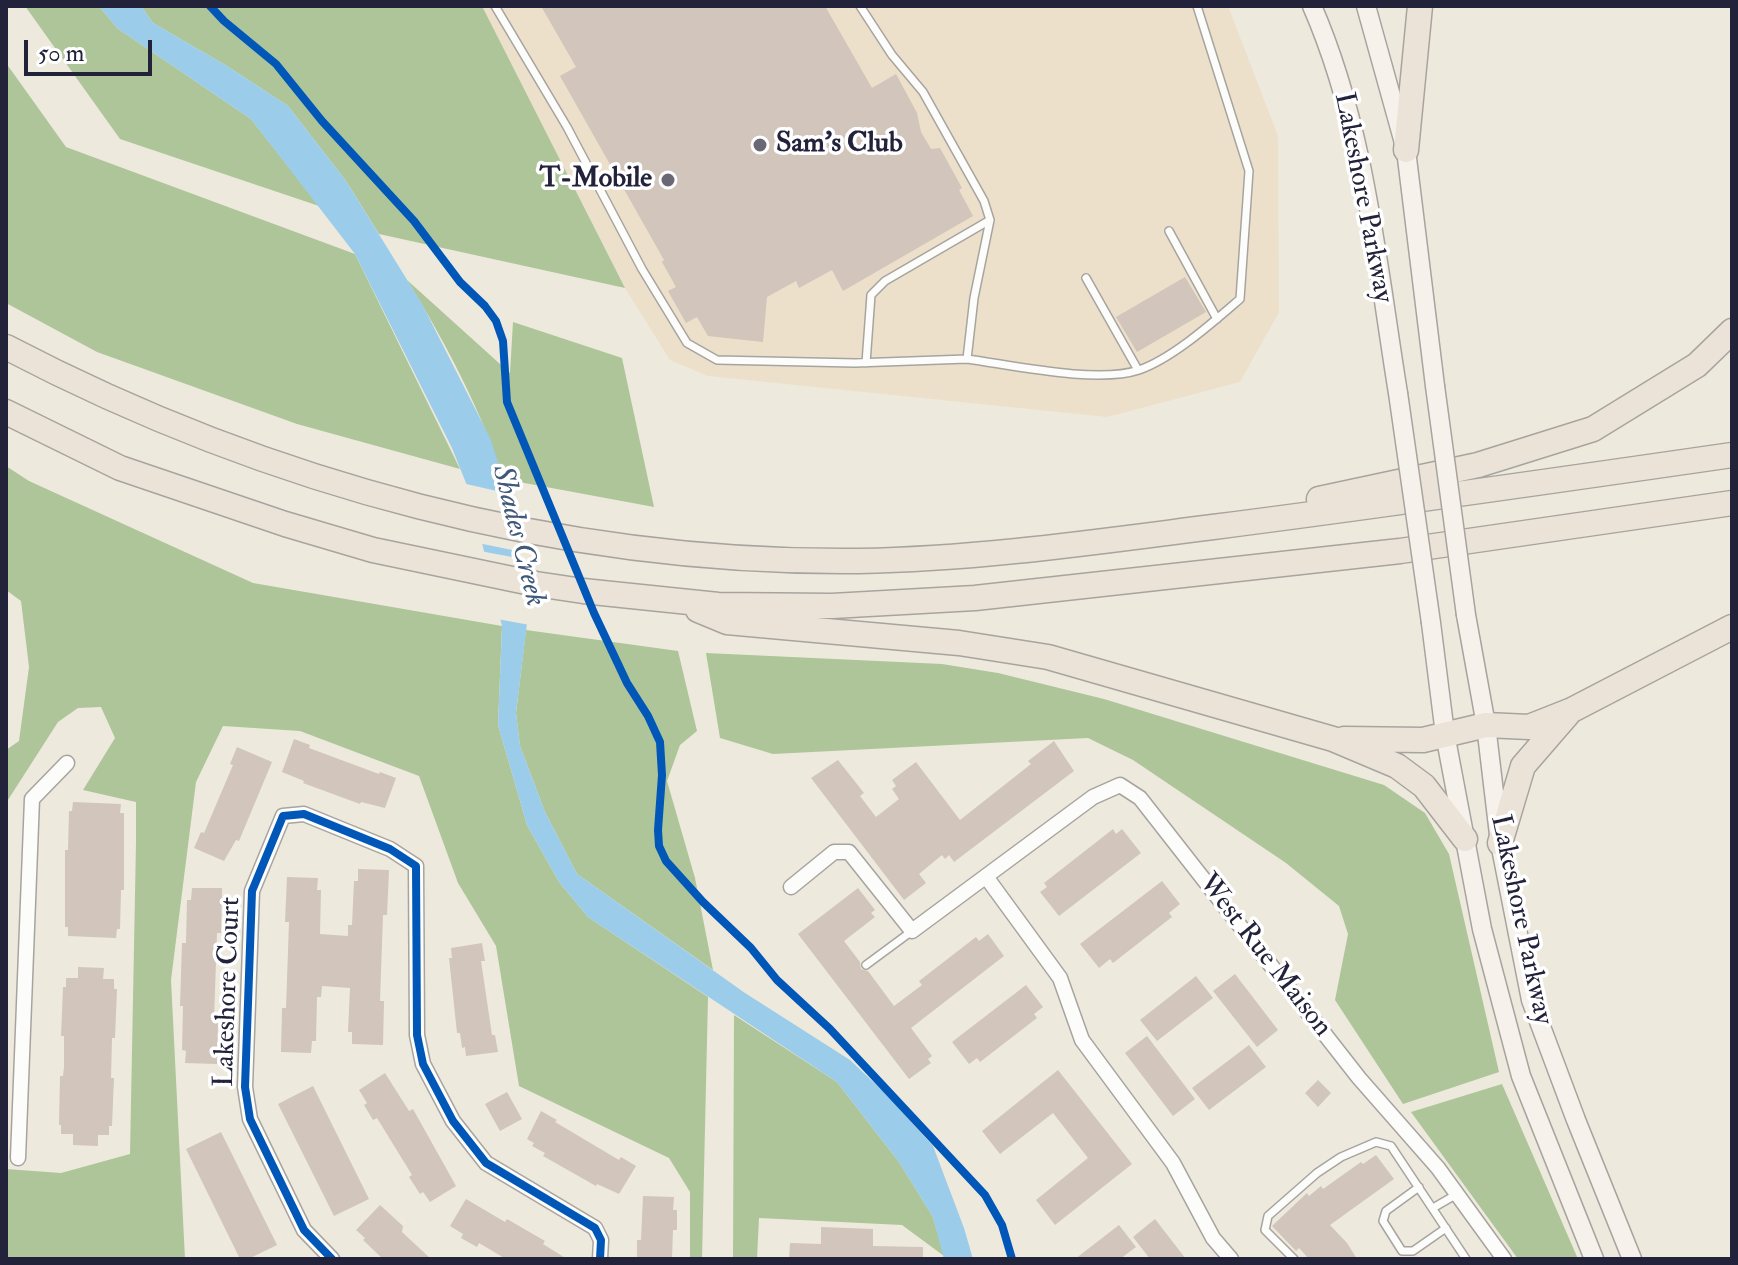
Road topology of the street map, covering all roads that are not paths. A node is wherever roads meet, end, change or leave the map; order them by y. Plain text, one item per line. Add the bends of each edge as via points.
1 (495, 6) edge
2 (860, 6) edge
3 (1197, 6) edge
4 (1312, 6) edge
5 (1366, 6) edge
6 (1420, 6) edge
7 (1406, 150) junction
8 (990, 220) junction
9 (1169, 231) dead end
10 (1086, 278) dead end
11 (1217, 319) junction
12 (1732, 331) edge
13 (6, 347) edge
14 (967, 359) junction
15 (866, 363) junction
16 (1138, 370) junction
17 (6, 412) edge
18 (1732, 455) edge
19 (1732, 503) edge
20 (1193, 529) junction
21 (723, 614) junction
22 (1732, 627) edge
23 (1572, 710) junction
24 (1486, 725) junction
25 (1445, 734) junction
26 (1333, 739) junction
27 (67, 763) dead end
28 (1465, 839) junction
29 (1500, 843) junction
30 (987, 878) junction
31 (791, 887) dead end
32 (912, 931) junction
33 (866, 965) dead end
34 (13, 1084) edge
35 (18, 1158) dead end
36 (1419, 1187) junction
37 (1457, 1194) junction
38 (1433, 1208) junction
39 (1446, 1228) junction
40 (321, 1256) edge
41 (600, 1259) edge
42 (1231, 1259) edge
43 (1294, 1259) edge
44 (1466, 1259) edge
45 (1504, 1259) edge
46 (1594, 1259) edge
47 (1632, 1259) edge

1 - 15 lane via 687,343 717,360
2 - 8 lane via 923,92
3 - 11 lane via 1249,171 1240,299
4 - 25 main road, Lakeshore Parkway, bridge via 1356,142 1398,393
5 - 7 main road, Lakeshore Parkway
6 - 7 highway
7 - 24 main road, Lakeshore Parkway, bridge via 1466,615
8 - 14 lane
8 - 15 lane via 885,281 871,295
9 - 11 lane
10 - 16 lane
11 - 16 lane
12 - 20 highway via 1697,365 1593,429 1478,465
13 - 20 highway via 197,436 342,486 487,522 638,547 813,560 928,559
14 - 15 lane
14 - 16 lane via 1114,375
17 - 21 highway via 120,468 373,550 469,572 677,601
18 - 20 highway
19 - 21 highway via 1400,551 975,598
21 - 26 highway via 1048,657
22 - 23 highway
23 - 24 highway via 1529,727
23 - 29 highway via 1523,766
24 - 25 highway
24 - 29 main road, Lakeshore Parkway
25 - 26 highway via 1423,740
25 - 28 main road, Lakeshore Parkway
26 - 28 highway via 1397,766 1424,786
27 - 34 street via 32,799
28 - 46 main road, Lakeshore Parkway via 1482,929 1521,1076
29 - 47 main road, Lakeshore Parkway via 1531,1000
30 - 32 street, West Rue Maison
30 - 37 street, West Rue Maison via 1093,797 1120,785 1140,798 1359,1078
30 - 42 street via 1060,978 1082,1040 1173,1163 1213,1238
31 - 32 street via 834,852 849,852
32 - 33 lane
34 - 35 street
36 - 38 lane
36 - 39 lane via 1383,1215 1402,1251 1413,1251
36 - 43 lane via 1385,1142 1341,1157 1265,1222 1269,1236
37 - 38 lane
37 - 45 street, West Rue Maison
38 - 39 lane
39 - 44 lane
40 - 41 street, Lakeshore Court via 250,1119 245,1087 252,891 283,816 304,814 390,849 416,866 417,1035 423,1064 453,1121 486,1163 595,1228 601,1240

